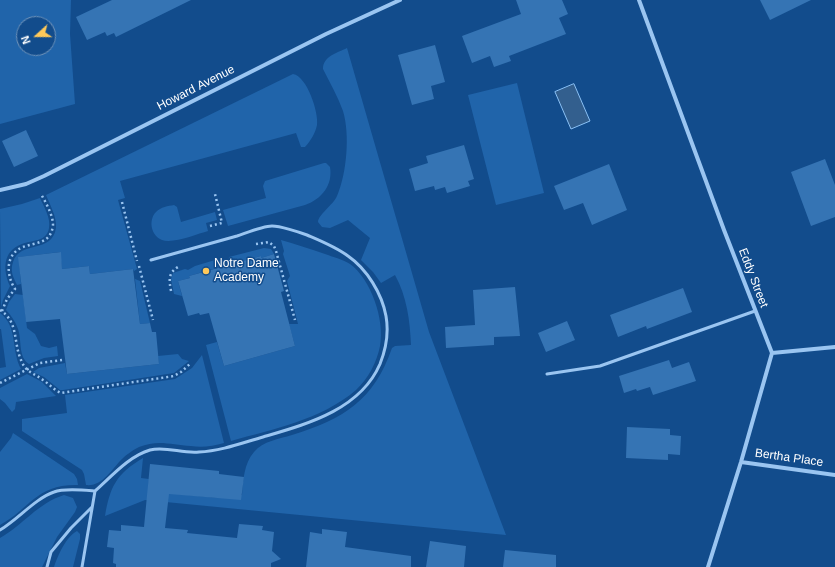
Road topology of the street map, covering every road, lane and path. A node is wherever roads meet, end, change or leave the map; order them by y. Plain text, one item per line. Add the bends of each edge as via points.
1 (400, 0) edge
2 (638, 0) edge
3 (0, 190) edge
4 (41, 194) dead end
5 (215, 194) dead end
6 (210, 226) dead end
7 (251, 246) dead end
8 (151, 260) dead end
9 (183, 264) dead end
10 (171, 291) dead end
11 (1, 310) edge
12 (755, 311) junction
13 (295, 320) dead end
14 (835, 348) edge
15 (772, 353) junction
16 (62, 360) dead end
17 (191, 363) dead end
18 (27, 369) junction
19 (546, 374) dead end
20 (0, 383) edge
21 (741, 462) junction
22 (835, 475) edge
23 (95, 491) junction
24 (92, 507) junction
25 (0, 530) edge
26 (47, 567) edge
27 (82, 567) edge
28 (708, 567) edge

1 - 3 street, Howard Avenue via 326,34 44,176 26,184
2 - 12 street, Eddy Street
4 - 11 path via 52,217 52,227 41,243 25,246 14,253 8,265 8,274 15,289
5 - 6 path via 222,222
7 - 13 path via 269,242 274,246
8 - 23 lane via 272,226 298,232 326,243 358,263 375,288 386,317 387,339 384,354 376,374 367,385 340,408 322,417 298,427 218,450 150,450 138,455
9 - 10 path via 171,273
11 - 18 path via 8,316 13,327 20,360
12 - 15 street, Eddy Street
12 - 19 lane via 600,366
14 - 15 street
15 - 21 street
16 - 18 path via 46,361
17 - 18 path via 174,376 61,393
18 - 20 path
21 - 22 street, Bertha Place
21 - 28 street
23 - 24 lane
23 - 25 lane via 54,491
24 - 26 lane via 51,552
24 - 27 lane

